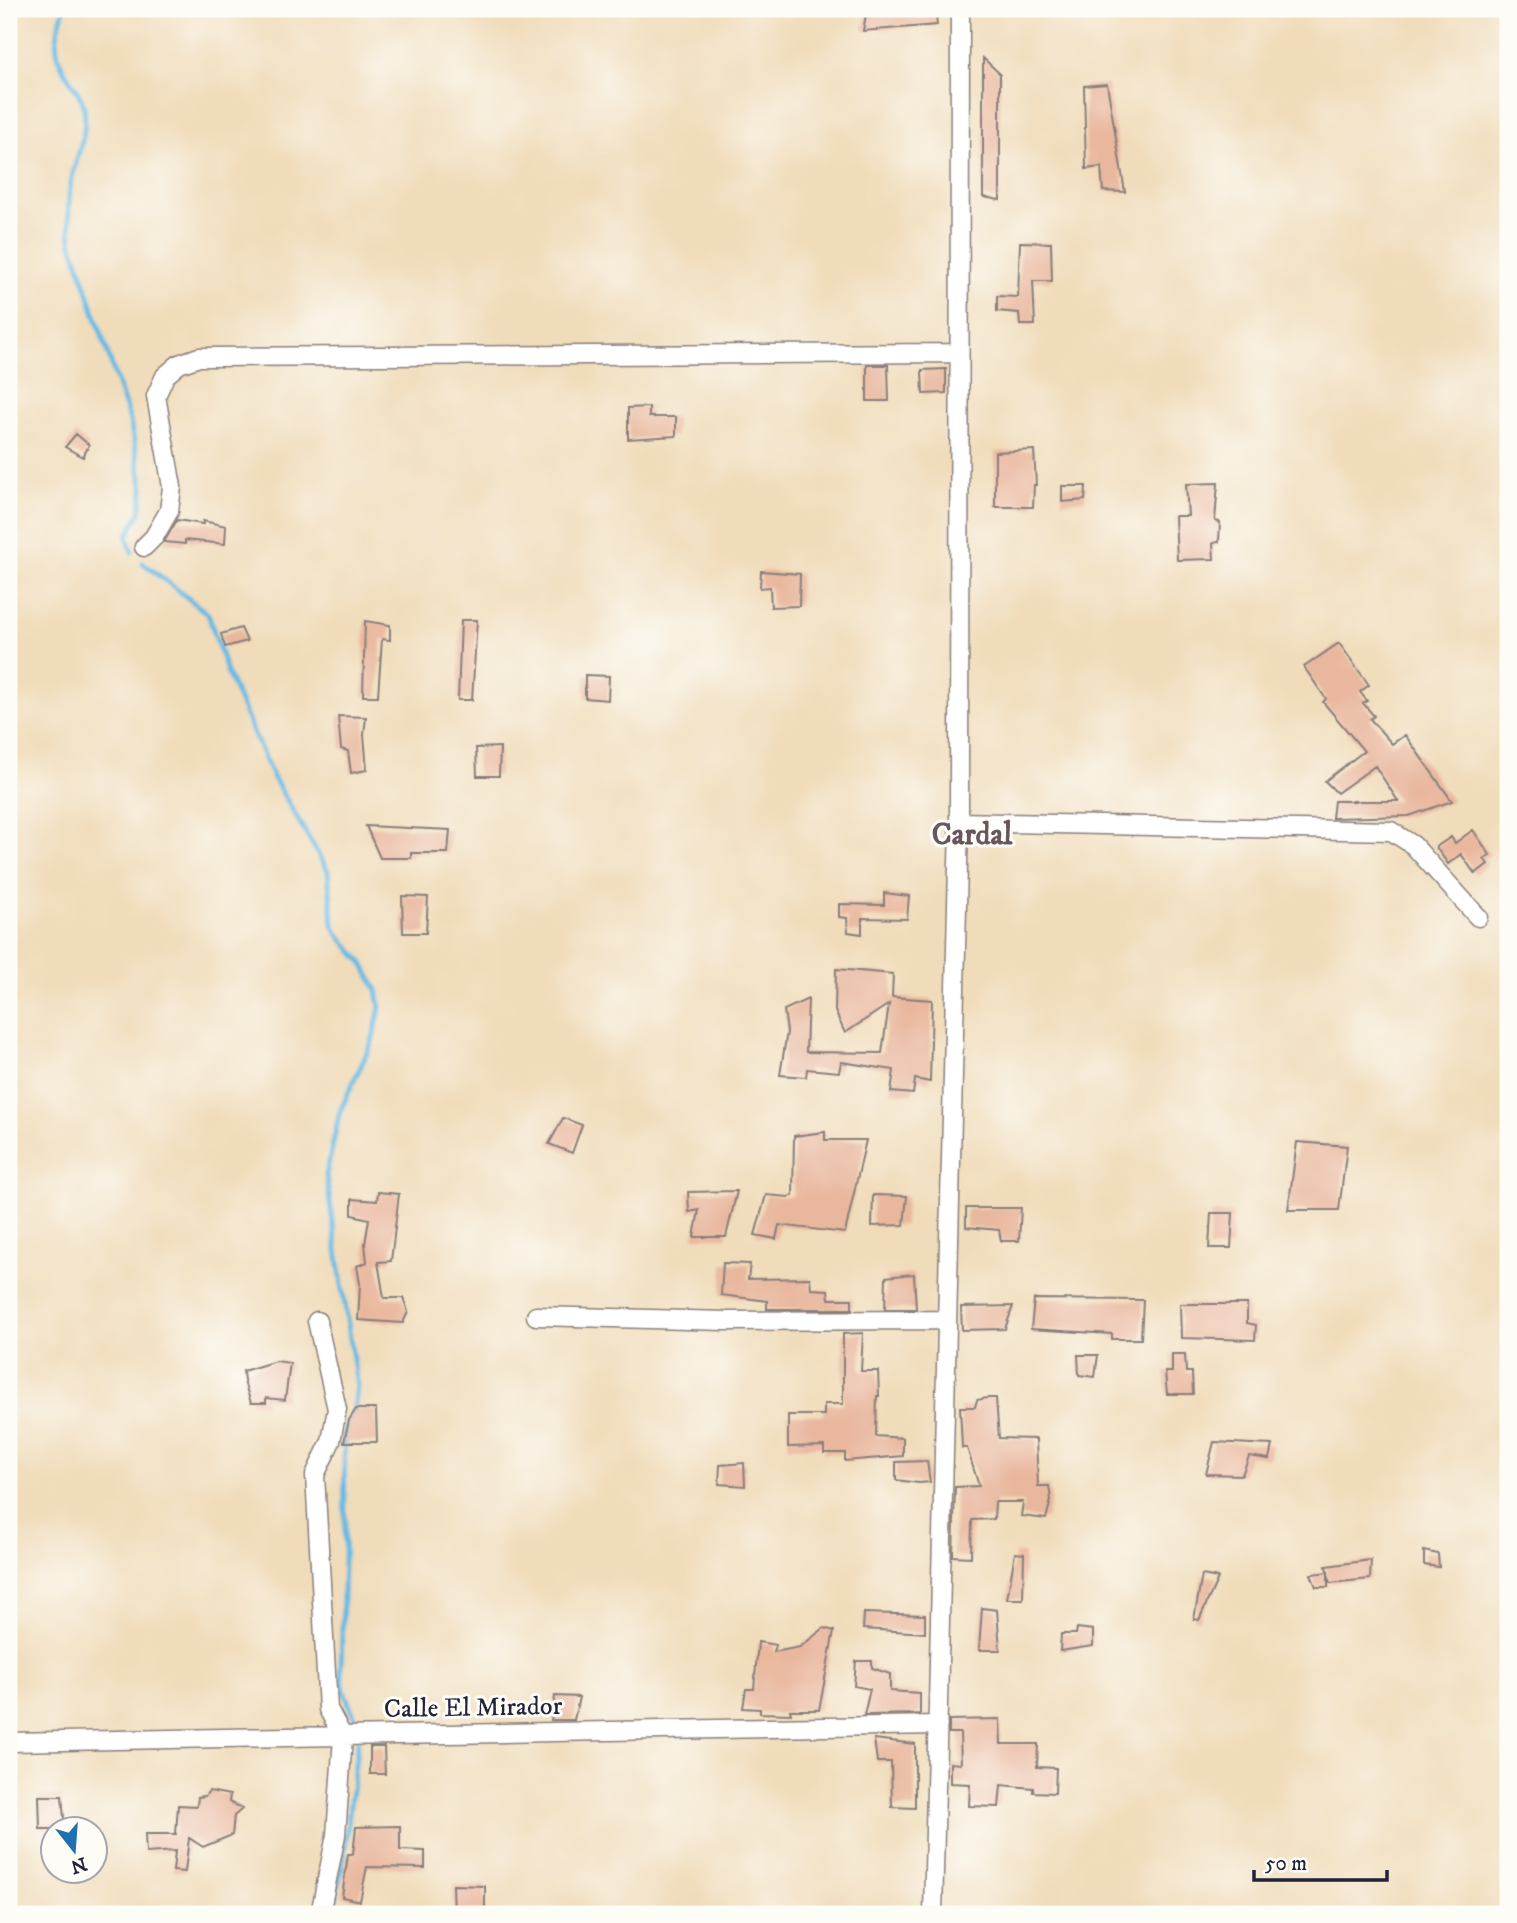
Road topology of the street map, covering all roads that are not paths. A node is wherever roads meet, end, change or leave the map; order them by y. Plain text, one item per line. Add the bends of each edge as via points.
1 (960, 9) edge
2 (959, 353) junction
3 (144, 547) dead end
4 (959, 822) junction
5 (1478, 917) dead end
6 (536, 1316) dead end
7 (317, 1321) dead end
8 (947, 1321) junction
9 (938, 1725) junction
10 (342, 1737) junction
11 (9, 1742) edge
12 (320, 1914) edge
13 (933, 1914) edge

1 - 2 street
2 - 3 street via 200,357 179,364 165,376 156,396 172,487 169,511
2 - 4 street
4 - 5 street via 1391,831 1413,845
4 - 8 street
6 - 8 street
7 - 10 street via 337,1409 331,1441 316,1475 328,1709
8 - 9 street
9 - 10 street, Calle El Mirador
9 - 13 street
10 - 11 street, Calle El Mirador
10 - 12 street via 336,1835

